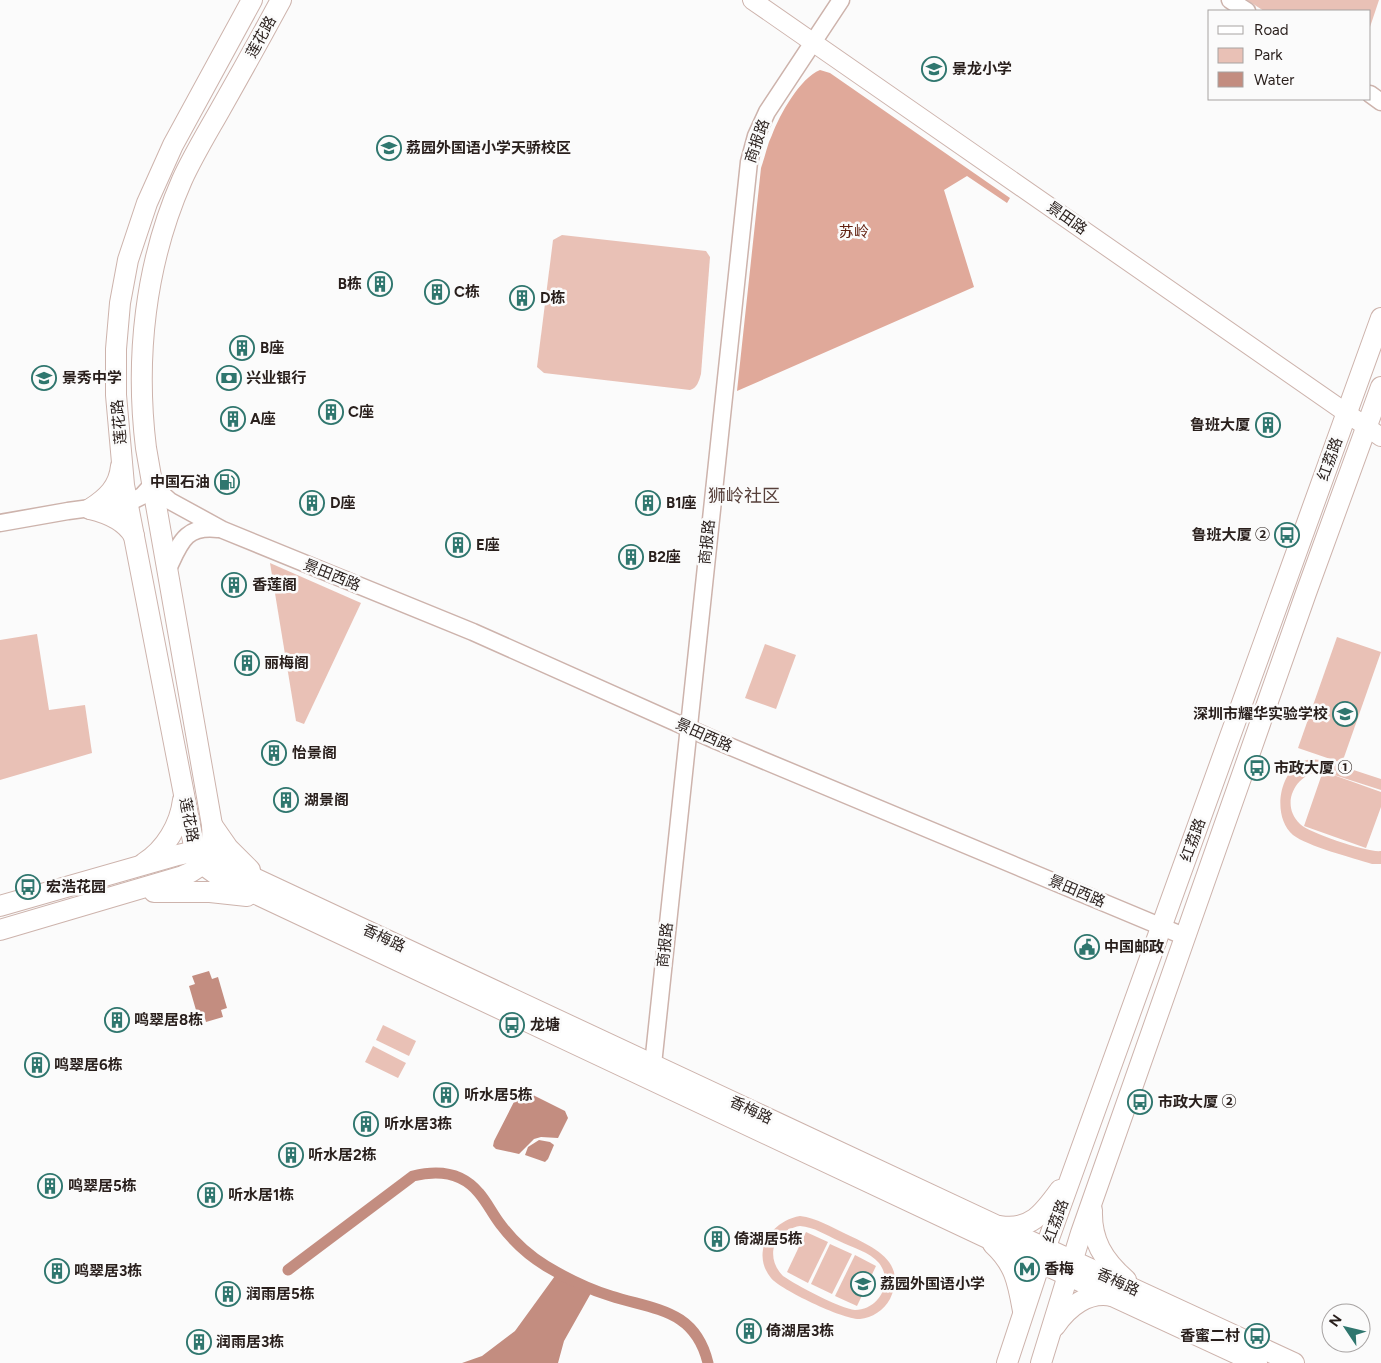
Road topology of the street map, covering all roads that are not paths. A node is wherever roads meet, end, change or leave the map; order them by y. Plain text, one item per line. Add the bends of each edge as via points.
1 (282, 0) edge
2 (752, 0) edge
3 (771, 0) edge
4 (841, 0) edge
5 (1230, 0) edge
6 (249, 3) edge
7 (1245, 10) edge
8 (817, 37) junction
9 (1381, 318) edge
10 (1381, 387) edge
11 (1349, 407) junction
12 (1375, 425) edge
13 (122, 459) junction
14 (152, 485) junction
15 (128, 503) junction
16 (90, 509) junction
17 (0, 523) edge
18 (223, 530) junction
19 (134, 536) junction
20 (168, 571) junction
21 (192, 708) junction
22 (168, 711) junction
23 (688, 728) junction
24 (183, 788) junction
25 (212, 825) junction
26 (202, 858) junction
27 (141, 866) junction
28 (265, 883) junction
29 (120, 895) junction
30 (273, 902) junction
31 (0, 906) edge
32 (1162, 927) junction
33 (0, 930) edge
34 (1186, 937) junction
35 (652, 1072) junction
36 (1074, 1172) junction
37 (1092, 1202) junction
38 (989, 1230) junction
39 (1043, 1256) junction
40 (1070, 1268) junction
41 (1148, 1295) junction
42 (1113, 1296) junction
43 (1023, 1314) junction
44 (1049, 1336) junction
45 (1007, 1363) edge
46 (1041, 1363) edge
47 (1257, 1363) edge
48 (1294, 1363) edge

1 - 14 main road, 莲花路 via 190,164 170,212 159,250 147,303 141,367 142,414
2 - 8 main road, 景田路
3 - 8 main road, 景田路
4 - 8 street, 商报路
5 - 7 street
6 - 13 main road, 莲花路 via 162,167 133,242 120,303 116,349 116,395
8 - 11 main road, 景田路
8 - 23 street, 商报路 via 767,112 756,136 747,170
9 - 11 main road, 红荔路
10 - 12 main road, 红荔路
11 - 12 main road, 景田路
11 - 32 main road, 红荔路
12 - 34 main road, 红荔路 via 1306,593
13 - 15 main road, 莲花路
13 - 16 main road via 114,489
14 - 15 street via 142,496
14 - 18 street, 景田西路 via 176,504
14 - 20 main road, 莲花路
15 - 16 street
15 - 19 main road, 莲花路
16 - 17 street
16 - 19 main road via 118,520
18 - 20 street, 景田西路 via 204,528 190,533 179,547
18 - 23 street, 景田西路 via 491,640
19 - 22 main road, 莲花路
20 - 21 main road, 莲花路
21 - 22 main road via 176,717
21 - 25 main road, 莲花路
22 - 24 main road, 莲花路
23 - 32 street, 景田西路
23 - 35 street, 商报路
24 - 26 main road, 莲花路
24 - 27 main road via 181,813 172,832 158,852
25 - 26 main road, 莲花路 via 213,838
25 - 28 main road via 236,856
26 - 27 main road via 178,855
26 - 28 main road, 香梅路
26 - 29 main road via 183,876
26 - 30 main road, 香梅路 via 220,877
27 - 31 main road
28 - 35 main road, 香梅路
29 - 30 main road via 162,891 210,892
29 - 33 main road
30 - 35 main road, 香梅路
32 - 34 street, 景田西路
32 - 36 main road, 红荔路
34 - 37 main road, 红荔路
35 - 38 main road, 香梅路
36 - 38 main road via 1035,1220
36 - 39 main road, 红荔路
37 - 40 main road, 红荔路
37 - 41 main road via 1092,1222 1098,1248 1116,1272
38 - 39 main road, 香梅路
38 - 43 main road via 994,1245 1010,1265 1020,1288
39 - 40 main road, 香梅路
39 - 43 main road, 红荔路
40 - 41 main road, 香梅路
40 - 42 main road, 香梅路
40 - 44 main road, 红荔路
41 - 48 main road, 香梅路
42 - 44 main road via 1099,1295 1070,1308
42 - 47 main road, 香梅路
43 - 45 main road, 红荔路
44 - 46 main road, 红荔路

